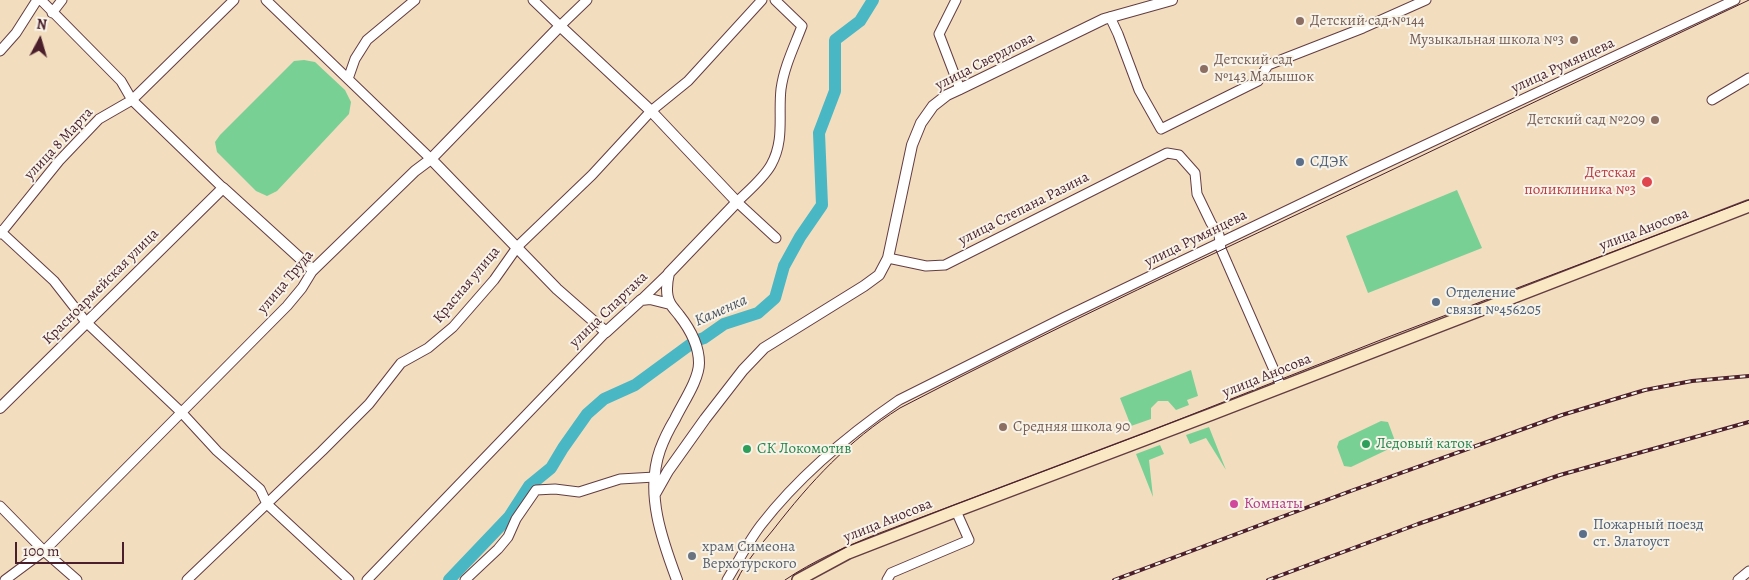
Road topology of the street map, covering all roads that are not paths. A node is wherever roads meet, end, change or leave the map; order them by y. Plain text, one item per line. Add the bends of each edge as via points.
1 (37, 0) edge
2 (41, 0) edge
3 (62, 0) edge
4 (234, 0) edge
5 (266, 0) edge
6 (416, 0) edge
7 (533, 0) edge
8 (587, 0) edge
9 (762, 0) edge
10 (775, 0) edge
11 (956, 0) edge
12 (1172, 0) edge
13 (1426, 0) edge
14 (1735, 0) edge
15 (52, 13) junction
16 (1110, 17) junction
17 (560, 26) junction
18 (0, 51) edge
19 (1749, 78) edge
20 (348, 79) junction
21 (960, 89) junction
22 (132, 100) junction
23 (1712, 100) dead end
24 (651, 111) junction
25 (431, 159) junction
26 (223, 188) junction
27 (737, 202) junction
28 (1749, 206) edge
29 (1, 232) edge
30 (776, 238) dead end
31 (1220, 242) junction
32 (518, 246) junction
33 (888, 258) junction
34 (313, 270) junction
35 (669, 273) junction
36 (642, 300) junction
37 (670, 304) junction
38 (86, 322) junction
39 (606, 332) junction
40 (1281, 386) junction
41 (0, 408) edge
42 (182, 413) junction
43 (655, 477) junction
44 (655, 494) junction
45 (267, 504) junction
46 (0, 506) edge
47 (956, 510) junction
48 (44, 551) junction
49 (1749, 571) edge
50 (5, 580) edge
51 (77, 580) edge
52 (187, 580) edge
53 (349, 580) edge
54 (367, 580) edge
55 (464, 580) edge
56 (677, 580) edge
57 (727, 580) edge
58 (798, 580) edge
59 (887, 580) edge
60 (1738, 580) edge

1 - 18 street
2 - 15 street
3 - 15 street
4 - 22 street, улица 8 Марта
5 - 20 street
6 - 20 street via 367,40 354,59
7 - 17 street
8 - 17 street, улица Труда
9 - 24 street, Красная улица via 688,81
10 - 27 street, улица Спартака via 802,26 781,87 781,129 777,149 761,178
11 - 21 street via 939,34
12 - 16 street, улица Свердлова
13 - 16 street via 1268,65 1258,81 1161,129 1139,90
14 - 31 street, улица Румянцева
15 - 22 street via 121,81
16 - 21 street, улица Свердлова
17 - 24 street
17 - 25 street, улица Труда
19 - 23 street
20 - 25 street
21 - 33 street, улица Свердлова via 933,106 921,123 912,145
22 - 26 street
22 - 29 street, улица 8 Марта via 99,119 59,161
24 - 27 street
24 - 32 street, Красная улица via 592,175
25 - 32 street
25 - 34 street, улица Труда
26 - 34 street
26 - 38 street, Красноармейская улица
27 - 30 street
27 - 35 street, улица Спартака
28 - 40 main road, улица Аносова
29 - 38 street via 54,282
31 - 33 street, улица Степана Разина via 1196,194 1195,173 1179,155 1167,153 945,265 926,266
31 - 40 street
31 - 57 street, улица Румянцева via 943,377 876,416 808,472 782,499
32 - 39 street via 557,289
32 - 45 street, Красная улица via 494,280 453,326 428,348 401,363 369,404
33 - 44 street via 879,275 864,286 764,348 705,419
34 - 42 street, улица Труда via 287,306
35 - 36 street, улица Спартака
35 - 37 street
36 - 37 street
36 - 39 street, улица Спартака
37 - 43 street via 695,341 699,366 660,451
38 - 41 street, Красноармейская улица
38 - 42 street
39 - 54 street, улица Спартака
40 - 47 main road, улица Аносова
42 - 45 street via 217,451 260,489
42 - 48 street, улица Труда
43 - 44 street
43 - 55 street via 620,479 579,492 536,490 508,537
44 - 56 street via 660,529
45 - 52 street, Красная улица
45 - 53 street
46 - 48 street
47 - 58 main road, улица Аносова via 848,553
47 - 59 street via 969,540 891,573
48 - 50 street, улица Труда
48 - 51 street
49 - 60 street

